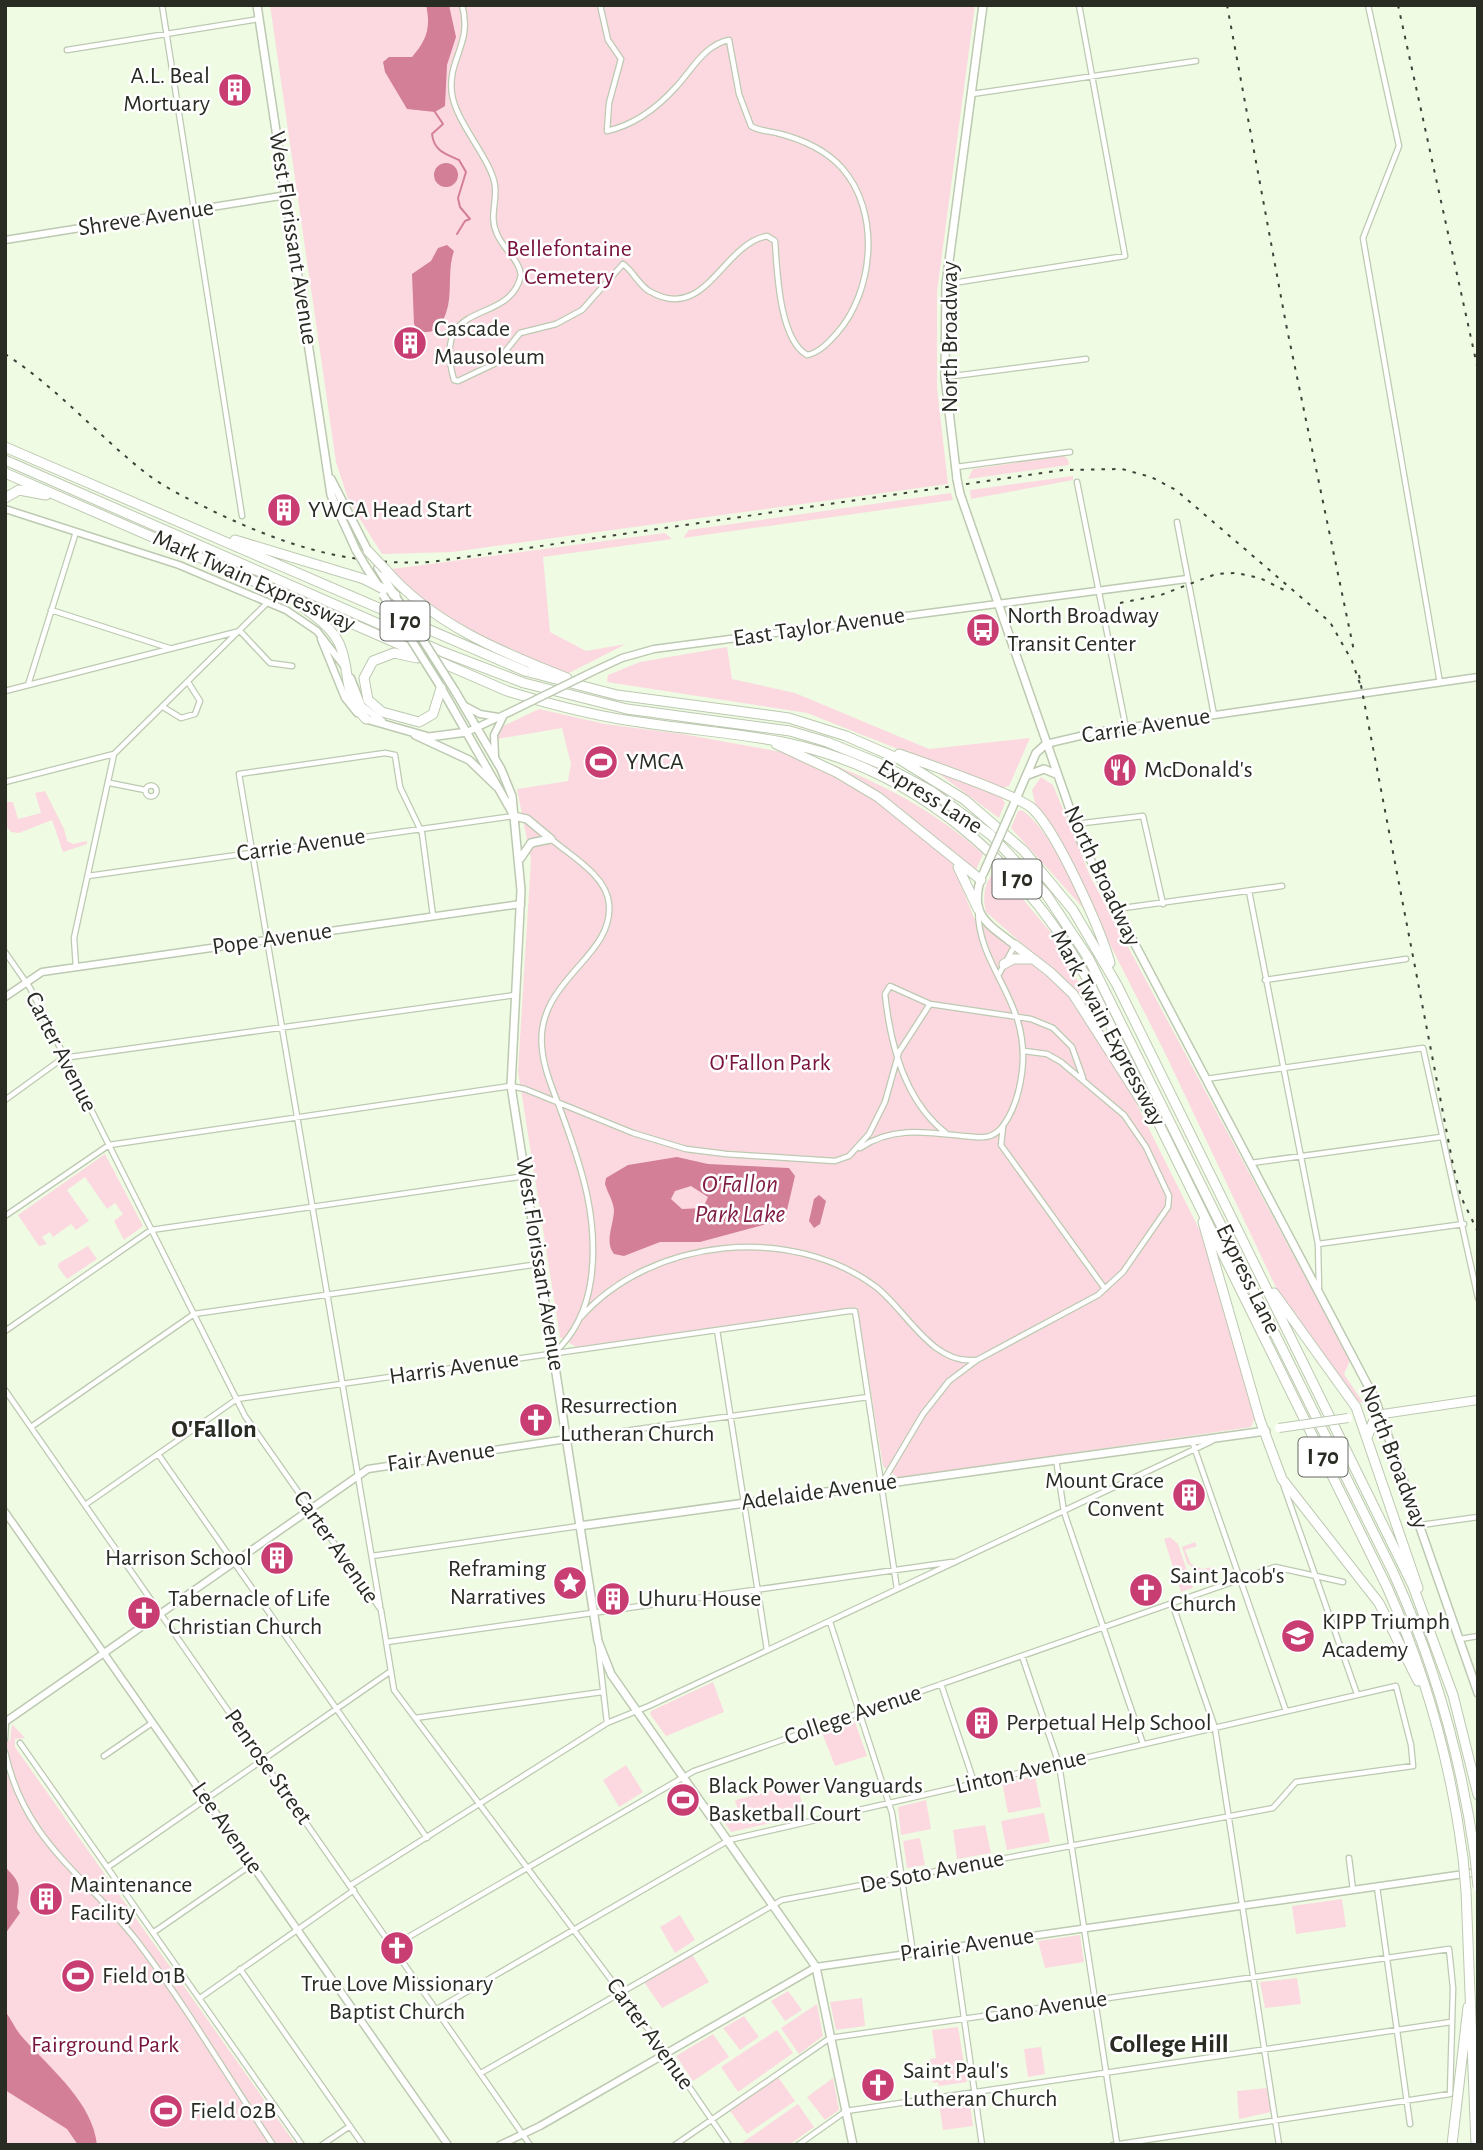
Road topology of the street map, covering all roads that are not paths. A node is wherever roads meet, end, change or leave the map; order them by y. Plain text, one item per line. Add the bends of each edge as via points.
1 (162, 5) edge
2 (257, 5) edge
3 (462, 5) edge
4 (600, 5) edge
5 (983, 5) edge
6 (1079, 5) edge
7 (1368, 5) edge
8 (259, 19) junction
9 (166, 35) junction
10 (67, 50) dead end
11 (1196, 61) dead end
12 (1090, 79) junction
13 (971, 94) junction
14 (287, 195) junction
15 (195, 211) junction
16 (5, 240) edge
17 (946, 284) junction
18 (1086, 359) dead end
19 (945, 377) junction
20 (5, 447) edge
21 (1070, 452) dead end
22 (5, 460) edge
23 (955, 468) junction
24 (328, 472) junction
25 (5, 473) edge
26 (1077, 482) dead end
27 (5, 498) edge
28 (62, 498) junction
29 (5, 509) edge
30 (242, 516) dead end
31 (1177, 522) dead end
32 (76, 532) junction
33 (218, 538) junction
34 (368, 551) joint
35 (382, 568) junction
36 (1187, 579) junction
37 (377, 584) junction
38 (1098, 590) junction
39 (284, 594) junction
40 (397, 598) junction
41 (267, 603) junction
42 (996, 604) junction
43 (51, 610) junction
44 (240, 631) junction
45 (317, 631) junction
46 (169, 648) junction
47 (444, 665) junction
48 (292, 666) dead end
49 (345, 667) junction
50 (1478, 677) edge
51 (188, 682) junction
52 (1440, 683) junction
53 (27, 685) junction
54 (440, 686) junction
55 (5, 691) edge
56 (598, 691) junction
57 (463, 705) junction
58 (163, 707) junction
59 (505, 715) junction
60 (1214, 715) junction
61 (366, 719) junction
62 (477, 728) junction
63 (1126, 728) junction
64 (403, 730) junction
65 (467, 732) junction
66 (415, 735) junction
67 (761, 738) junction
68 (864, 743) junction
69 (1046, 744) junction
70 (114, 754) junction
71 (495, 758) junction
72 (1027, 775) junction
73 (1057, 775) junction
74 (5, 782) edge
75 (110, 783) junction
76 (145, 790) dead end
77 (504, 796) junction
78 (1016, 799) junction
79 (514, 816) junction
80 (1074, 824) junction
81 (419, 828) junction
82 (551, 839) junction
83 (252, 852) junction
84 (953, 859) junction
85 (520, 860) junction
86 (88, 876) junction
87 (982, 877) junction
88 (1282, 886) dead end
89 (1249, 891) junction
90 (520, 904) junction
91 (1163, 904) junction
92 (978, 909) junction
93 (1115, 909) junction
94 (433, 916) junction
95 (266, 940) junction
96 (1014, 945) junction
97 (5, 952) edge
98 (1406, 959) dead end
99 (1035, 960) junction
100 (1004, 964) junction
101 (76, 967) junction
102 (998, 975) junction
103 (1265, 980) junction
104 (26, 982) junction
105 (1117, 985) junction
106 (515, 995) junction
107 (5, 997) edge
108 (930, 1004) junction
109 (1018, 1017) junction
110 (282, 1028) junction
111 (1024, 1051) junction
112 (898, 1055) junction
113 (63, 1059) junction
114 (1281, 1068) junction
115 (1205, 1079) junction
116 (1086, 1082) junction
117 (511, 1087) junction
118 (5, 1100) edge
119 (558, 1103) junction
120 (298, 1117) junction
121 (1003, 1126) junction
122 (947, 1134) junction
123 (1164, 1136) junction
124 (1441, 1137) junction
125 (985, 1138) junction
126 (109, 1145) junction
127 (1002, 1145) junction
128 (857, 1150) junction
129 (1300, 1155) junction
130 (1250, 1163) junction
131 (527, 1176) junction
132 (1198, 1204) junction
133 (312, 1206) junction
134 (5, 1216) edge
135 (1464, 1224) junction
136 (151, 1230) junction
137 (1318, 1244) junction
138 (539, 1264) junction
139 (1256, 1266) junction
140 (1105, 1289) junction
141 (1319, 1293) junction
142 (327, 1295) junction
143 (1478, 1298) edge
144 (194, 1314) junction
145 (578, 1320) junction
146 (717, 1330) junction
147 (5, 1331) edge
148 (554, 1354) junction
149 (976, 1360) junction
150 (343, 1383) junction
151 (5, 1390) edge
152 (868, 1397) junction
153 (237, 1399) junction
154 (1478, 1401) edge
155 (1379, 1415) junction
156 (730, 1417) junction
157 (1348, 1418) dead end
158 (31, 1427) junction
159 (1279, 1428) dead end
160 (1266, 1431) junction
161 (1368, 1436) junction
162 (1219, 1438) junction
163 (567, 1439) junction
164 (1192, 1441) junction
165 (1195, 1449) junction
166 (158, 1454) junction
167 (1056, 1459) junction
168 (359, 1477) junction
169 (1282, 1479) junction
170 (882, 1483) junction
171 (744, 1503) junction
172 (85, 1505) junction
173 (310, 1511) junction
174 (5, 1512) edge
175 (1064, 1512) junction
176 (1478, 1517) edge
177 (8, 1522) edge
178 (1421, 1525) junction
179 (579, 1526) junction
180 (372, 1556) junction
181 (960, 1561) junction
182 (235, 1562) junction
183 (895, 1570) junction
184 (1315, 1576) junction
185 (1241, 1579) junction
186 (1343, 1582) dead end
187 (897, 1589) junction
188 (757, 1590) junction
189 (1172, 1603) junction
190 (381, 1610) junction
191 (594, 1613) junction
192 (161, 1614) junction
193 (1424, 1614) junction
194 (830, 1622) junction
195 (1103, 1627) junction
196 (1478, 1636) edge
197 (1460, 1639) junction
198 (598, 1641) junction
199 (387, 1643) junction
200 (767, 1650) junction
201 (104, 1653) junction
202 (1021, 1656) junction
203 (391, 1671) junction
204 (941, 1684) junction
205 (602, 1692) junction
206 (1478, 1693) edge
207 (1357, 1694) junction
208 (336, 1709) junction
209 (638, 1710) junction
210 (1286, 1710) junction
211 (858, 1713) junction
212 (1434, 1715) junction
213 (415, 1718) junction
214 (6, 1721) edge
215 (153, 1723) junction
216 (607, 1723) junction
217 (1215, 1728) junction
218 (5, 1739) edge
219 (20, 1743) dead end
220 (1143, 1744) junction
221 (5, 1752) edge
222 (104, 1756) dead end
223 (262, 1760) junction
224 (1059, 1764) junction
225 (1413, 1766) joint
226 (685, 1776) junction
227 (974, 1782) junction
228 (1478, 1795) edge
229 (206, 1799) junction
230 (889, 1802) junction
231 (480, 1804) junction
232 (1230, 1816) junction
233 (427, 1838) junction
234 (729, 1840) junction
235 (1072, 1845) junction
236 (1349, 1858) dead end
237 (252, 1864) junction
238 (108, 1867) junction
239 (528, 1869) junction
240 (1478, 1872) edge
241 (902, 1878) junction
242 (1377, 1887) junction
243 (353, 1888) junction
244 (1478, 1888) edge
245 (1353, 1890) junction
246 (772, 1904) junction
247 (1244, 1905) junction
248 (1086, 1928) junction
249 (298, 1930) junction
250 (573, 1930) junction
251 (154, 1932) junction
252 (393, 1946) junction
253 (954, 1947) junction
254 (913, 1953) junction
255 (1387, 1957) junction
256 (816, 1967) junction
257 (240, 1969) junction
258 (1254, 1977) junction
259 (620, 1992) junction
260 (1471, 1992) junction
261 (200, 1998) junction
262 (1096, 2000) junction
263 (437, 2009) junction
264 (964, 2019) junction
265 (1451, 2022) junction
266 (1397, 2030) junction
267 (830, 2038) junction
268 (1265, 2049) junction
269 (666, 2053) junction
270 (1107, 2072) junction
271 (481, 2073) junction
272 (974, 2092) junction
273 (1408, 2102) junction
274 (846, 2111) junction
275 (712, 2119) junction
276 (1276, 2121) junction
277 (1410, 2124) dead end
278 (349, 2126) junction
279 (523, 2134) junction
280 (1476, 2140) edge
281 (272, 2145) edge
282 (302, 2145) edge
283 (322, 2145) edge
284 (363, 2145) edge
285 (448, 2145) edge
286 (500, 2145) edge
287 (530, 2145) edge
288 (675, 2145) edge
289 (729, 2145) edge
290 (798, 2145) edge
291 (853, 2145) edge
292 (982, 2145) edge
293 (1116, 2145) edge
294 (1279, 2145) edge
295 (1452, 2145) edge

1 - 9 street
2 - 8 main road, West Florissant Avenue
3 - 4 street via 466,37 452,71 452,93 458,114 495,184 494,228 521,275 511,299 477,312 457,332 449,359 456,382 496,363 520,333 556,324 582,310 623,264 648,290 683,298 704,289 749,244 772,237 784,313 801,351 811,354 837,334 857,303 867,257 863,207 850,178 830,156 800,140 751,126 739,94 729,40 705,52 676,87 645,114 607,131 621,59 608,40
5 - 13 main road, North Broadway
6 - 12 street
7 - 52 street via 1399,146 1363,238
8 - 9 street
8 - 14 main road, West Florissant Avenue
9 - 10 street
9 - 15 street
11 - 12 street
12 - 13 street
12 - 17 street via 1125,256
13 - 17 main road, North Broadway
14 - 15 street, Shreve Avenue
14 - 24 main road, West Florissant Avenue
15 - 16 street, Shreve Avenue
15 - 30 street
17 - 19 main road, North Broadway
18 - 19 street
19 - 23 main road, North Broadway
20 - 33 highway, Mark Twain Expressway / I 70
21 - 23 street
22 - 244 highway, Express Lane, bridge via 524,683 627,709 790,731 845,748 931,791 991,835 1046,894 1089,959 1393,1572 1447,1717 1463,1783
23 - 42 main road, North Broadway, bridge
24 - 34 main road, West Florissant Avenue
24 - 37 main road, West Florissant Avenue, bridge via 331,495
25 - 28 highway, Mark Twain Expressway / I 70
26 - 38 street
27 - 28 highway via 19,491
28 - 39 highway, Mark Twain Expressway / I 70
29 - 32 street
31 - 36 street
32 - 41 street via 179,565
32 - 43 street
33 - 37 highway
33 - 56 highway, Mark Twain Expressway / I 70 via 498,661
34 - 35 highway, bridge
35 - 40 main road, West Florissant Avenue
35 - 56 highway via 410,595 470,635
36 - 38 street, East Taylor Avenue
36 - 60 street
37 - 40 highway
37 - 54 main road, West Florissant Avenue, bridge
38 - 42 street, East Taylor Avenue
38 - 63 street
39 - 47 highway, Mark Twain Expressway / I 70
39 - 49 highway via 331,631
40 - 57 main road, West Florissant Avenue, bridge
41 - 44 street
41 - 45 street
42 - 59 street, East Taylor Avenue, bridge via 654,649 622,658
42 - 69 main road, North Broadway
43 - 46 street
43 - 53 street
44 - 46 street
44 - 48 street via 270,663
44 - 51 street
45 - 49 street
45 - 61 street via 345,698
46 - 53 street
47 - 54 highway via 386,654 373,661 364,678 365,694 374,706 409,722 433,715
47 - 67 highway, Mark Twain Expressway / I 70 via 507,691 581,712
49 - 61 highway via 350,697
49 - 64 street via 366,711
50 - 52 street, Carrie Avenue
51 - 58 street
51 - 58 street via 200,701 194,714 181,719
52 - 60 street, Carrie Avenue
53 - 55 street
54 - 65 main road, West Florissant Avenue
56 - 68 highway, Mark Twain Expressway / I 70 via 789,718
57 - 59 street via 480,714
57 - 62 main road, West Florissant Avenue
58 - 70 street
59 - 62 street, East Taylor Avenue
59 - 71 street via 494,735
60 - 63 street, Carrie Avenue
61 - 64 main road
62 - 65 street, East Taylor Avenue
62 - 71 main road, West Florissant Avenue
63 - 69 street, Carrie Avenue
64 - 66 main road
65 - 66 main road via 445,737
65 - 77 main road, West Florissant Avenue
66 - 77 main road via 469,760
67 - 84 highway via 864,788 913,822
67 - 123 highway, Mark Twain Expressway / I 70 via 819,751 889,781 955,822 1005,866 1049,918 1080,966
68 - 78 highway
68 - 105 highway, Mark Twain Expressway / I 70 via 933,778 1010,837 1073,910
69 - 72 main road
69 - 73 main road, North Broadway
70 - 74 street
70 - 75 street
71 - 79 main road, West Florissant Avenue via 512,796
72 - 73 main road via 1044,769
72 - 78 main road
73 - 80 main road, North Broadway
75 - 76 street
75 - 86 street
77 - 79 main road, West Florissant Avenue
78 - 87 main road, bridge
78 - 105 highway via 1033,809 1058,847 1104,941
79 - 81 street, Carrie Avenue
79 - 82 main road via 527,819
79 - 85 main road, West Florissant Avenue
80 - 91 street via 1143,816
80 - 93 main road, North Broadway
81 - 83 street, Carrie Avenue
81 - 83 street via 400,787 395,755 239,774
81 - 94 street
82 - 85 main road via 536,840
82 - 119 street via 601,883 610,909 603,934 544,1013 543,1059
83 - 86 street, Carrie Avenue
83 - 95 street
84 - 87 highway
84 - 92 highway
85 - 90 main road, West Florissant Avenue
86 - 101 street via 74,938
87 - 92 main road
88 - 89 street
89 - 91 street
89 - 103 street
90 - 94 street, Pope Avenue
90 - 106 main road, West Florissant Avenue
91 - 93 street
92 - 96 main road via 987,924
92 - 102 street
93 - 115 main road, North Broadway
94 - 95 street, Pope Avenue
95 - 101 street, Pope Avenue
95 - 110 street
96 - 99 highway
96 - 100 street
97 - 104 street, Carter Avenue
98 - 103 street
99 - 100 highway via 1013,959
99 - 123 highway via 1062,982 1084,1009
100 - 102 street
101 - 104 street, Pope Avenue via 42,972
102 - 109 street
103 - 114 street
104 - 107 street, Pope Avenue
104 - 113 street, Carter Avenue
105 - 139 highway, Mark Twain Expressway / I 70
106 - 110 street
106 - 117 main road, West Florissant Avenue
108 - 109 street
108 - 112 street
108 - 112 street via 890,986 885,993
109 - 111 street
109 - 116 street via 1061,1034 1072,1047
110 - 113 street
110 - 120 street
111 - 116 street via 1053,1057
111 - 121 street via 1017,1097
112 - 122 street via 916,1098
112 - 128 street via 879,1115
113 - 118 street
113 - 126 street, Carter Avenue
114 - 115 street
114 - 124 street via 1423,1048
114 - 129 street
115 - 130 main road, North Broadway
116 - 140 street via 1132,1124 1170,1200 1135,1257
117 - 119 street
117 - 120 street
117 - 131 main road, West Florissant Avenue
119 - 128 street via 686,1149 815,1161 842,1159
119 - 145 street via 583,1175 594,1233 590,1288
120 - 126 street
120 - 133 street
121 - 125 street
121 - 127 street
122 - 125 street
122 - 128 street via 891,1133
123 - 132 highway, Mark Twain Expressway / I 70
124 - 129 street
124 - 135 street
125 - 127 street
126 - 134 street
126 - 136 street, Carter Avenue
127 - 140 street
129 - 130 street
129 - 137 street
130 - 141 main road, North Broadway
131 - 133 street
131 - 138 main road, West Florissant Avenue
132 - 160 highway
132 - 212 highway, Mark Twain Expressway / I 70 via 1387,1587
133 - 136 street
133 - 142 street
135 - 137 street
135 - 143 street
136 - 144 street, Carter Avenue
136 - 147 street
137 - 141 street
138 - 142 street
138 - 148 main road, West Florissant Avenue
139 - 161 highway via 1356,1407
139 - 193 highway, Mark Twain Expressway / I 70
140 - 149 street
141 - 155 main road, North Broadway
142 - 144 street
142 - 150 street
144 - 153 street, Carter Avenue
144 - 158 street
145 - 148 street
145 - 149 street via 620,1284 678,1256 721,1249 774,1250 820,1259 855,1274 889,1298 940,1350 958,1360
146 - 148 street, Harris Avenue
146 - 152 street, Harris Avenue via 855,1311
146 - 156 street
148 - 150 street, Harris Avenue
148 - 163 main road, West Florissant Avenue
149 - 170 street via 934,1397
150 - 153 street, Harris Avenue
150 - 168 street
151 - 158 street, Penrose Street
152 - 156 street, Fair Avenue
152 - 170 street
153 - 166 street, Harris Avenue
153 - 173 street, Carter Avenue
154 - 155 main road, bridge
155 - 161 highway
155 - 178 main road, North Broadway
156 - 163 street, Fair Avenue
156 - 171 street
157 - 159 main road, bridge
158 - 172 street, Penrose Street
160 - 162 main road, Adelaide Avenue
160 - 169 highway
161 - 193 highway
162 - 164 main road, Adelaide Avenue
162 - 165 street
163 - 168 street, Fair Avenue via 377,1466
163 - 179 main road, West Florissant Avenue
164 - 165 street
164 - 167 main road, Adelaide Avenue
165 - 175 street
165 - 185 street
166 - 172 street, Harris Avenue
166 - 182 street
167 - 170 main road, Adelaide Avenue
167 - 175 street
168 - 173 street, Fair Avenue
168 - 180 street
169 - 184 street
169 - 212 highway via 1392,1623
170 - 171 main road, Adelaide Avenue
170 - 183 street
171 - 179 main road, Adelaide Avenue
171 - 188 street
172 - 192 street, Penrose Street
173 - 182 street, Fair Avenue
173 - 190 street, Carter Avenue
174 - 177 street, Lee Avenue
175 - 181 street
175 - 195 street
176 - 178 street
177 - 201 street, Lee Avenue
178 - 197 main road, North Broadway
179 - 180 street, Adelaide Avenue
179 - 191 main road, West Florissant Avenue
180 - 190 street
181 - 183 street
181 - 187 street
182 - 192 street, Fair Avenue
182 - 208 street
183 - 187 street
183 - 188 street
184 - 185 street, College Avenue via 1275,1567
184 - 186 street, College Avenue
184 - 207 street
185 - 189 street, College Avenue
185 - 210 street
187 - 194 street
188 - 191 street
188 - 200 street
189 - 195 street, College Avenue
189 - 217 street
190 - 199 street, Carter Avenue
191 - 198 main road, West Florissant Avenue
191 - 199 street
192 - 201 street, Fair Avenue
192 - 223 street, Penrose Street
193 - 228 highway, Mark Twain Expressway / I 70 via 1453,1695
194 - 200 street
194 - 211 street
195 - 202 street, College Avenue
195 - 220 street
196 - 197 street
197 - 206 main road, North Broadway
198 - 205 street
198 - 209 main road, West Florissant Avenue via 606,1666
199 - 203 street, Carter Avenue
200 - 209 street
201 - 214 street, Fair Avenue
201 - 215 street, Lee Avenue
202 - 204 street, College Avenue
202 - 224 street
203 - 208 street
203 - 213 street, Carter Avenue via 394,1690
204 - 211 street, College Avenue
204 - 227 street
205 - 213 street
205 - 216 street
207 - 210 street, Linton Avenue
207 - 225 street, Linton Avenue via 1396,1686
208 - 223 street
208 - 233 street
209 - 216 street
209 - 226 main road, West Florissant Avenue
210 - 217 street, Linton Avenue
211 - 226 street, College Avenue
211 - 230 street
212 - 260 highway, Mark Twain Expressway / I 70, bridge via 1463,1858
213 - 231 street, Carter Avenue
214 - 218 street
215 - 222 street
215 - 229 street, Lee Avenue
216 - 231 street
217 - 220 street, Linton Avenue
217 - 232 street
219 - 238 street
220 - 224 street, Linton Avenue
221 - 281 street via 14,1786 33,1825 138,1942
223 - 229 street
223 - 243 street, Penrose Street
224 - 227 street, Linton Avenue
224 - 235 street
225 - 232 street, De Soto Avenue via 1296,1782 1273,1808
226 - 234 main road, West Florissant Avenue
226 - 239 street, College Avenue
227 - 230 street, Linton Avenue
229 - 237 street, Lee Avenue
229 - 238 street
230 - 234 street, Linton Avenue
230 - 241 street
231 - 233 street
231 - 239 street, Carter Avenue
232 - 235 street, De Soto Avenue
232 - 247 street
233 - 243 street
234 - 246 main road, West Florissant Avenue
234 - 250 street, Linton Avenue
235 - 241 street, De Soto Avenue
235 - 248 street
236 - 245 street
237 - 249 street, Lee Avenue
237 - 251 street
238 - 251 street
239 - 250 street, Carter Avenue
239 - 252 street, College Avenue
240 - 242 street, Prairie Avenue
241 - 246 street, De Soto Avenue
241 - 254 street
242 - 245 street, Prairie Avenue
242 - 255 street
243 - 249 street
243 - 252 street, Penrose Street
245 - 247 street, Prairie Avenue
246 - 256 main road, West Florissant Avenue
246 - 259 street, De Soto Avenue
247 - 248 street, Prairie Avenue
247 - 258 street
248 - 253 street, Prairie Avenue
248 - 262 street
249 - 257 street
249 - 285 street, Lee Avenue
250 - 259 street, Carter Avenue
250 - 263 street, Linton Avenue
251 - 261 street
252 - 263 street, Penrose Street
253 - 254 street, Prairie Avenue
253 - 264 street
254 - 256 street, Prairie Avenue
255 - 258 street, Gano Avenue
255 - 265 street, Gano Avenue via 1449,1949
255 - 266 street
256 - 267 main road, West Florissant Avenue
256 - 269 street, Prairie Avenue
257 - 261 street
257 - 278 street
258 - 262 street, Gano Avenue
258 - 268 street
259 - 269 street, Carter Avenue
259 - 271 street, De Soto Avenue
260 - 280 highway, Mark Twain Expressway / I 70
260 - 295 highway
261 - 282 street
262 - 264 street, Gano Avenue
262 - 270 street
263 - 271 street, Penrose Street
264 - 267 street, Gano Avenue
264 - 272 street
265 - 266 street
265 - 273 street via 1450,2094
266 - 268 street
266 - 273 street
267 - 274 main road, West Florissant Avenue
267 - 275 street, Gano Avenue
268 - 270 street
268 - 276 street
269 - 275 street, Carter Avenue
269 - 279 street, Prairie Avenue
270 - 272 street
270 - 293 street
271 - 279 street, Penrose Street
272 - 274 street
272 - 292 street
273 - 276 street
273 - 277 street
274 - 290 street
274 - 291 main road, West Florissant Avenue
275 - 288 street, Gano Avenue
275 - 289 street, Carter Avenue
276 - 293 street
276 - 294 street
278 - 283 street
278 - 284 street
279 - 286 street, Prairie Avenue
279 - 287 street, Penrose Street

